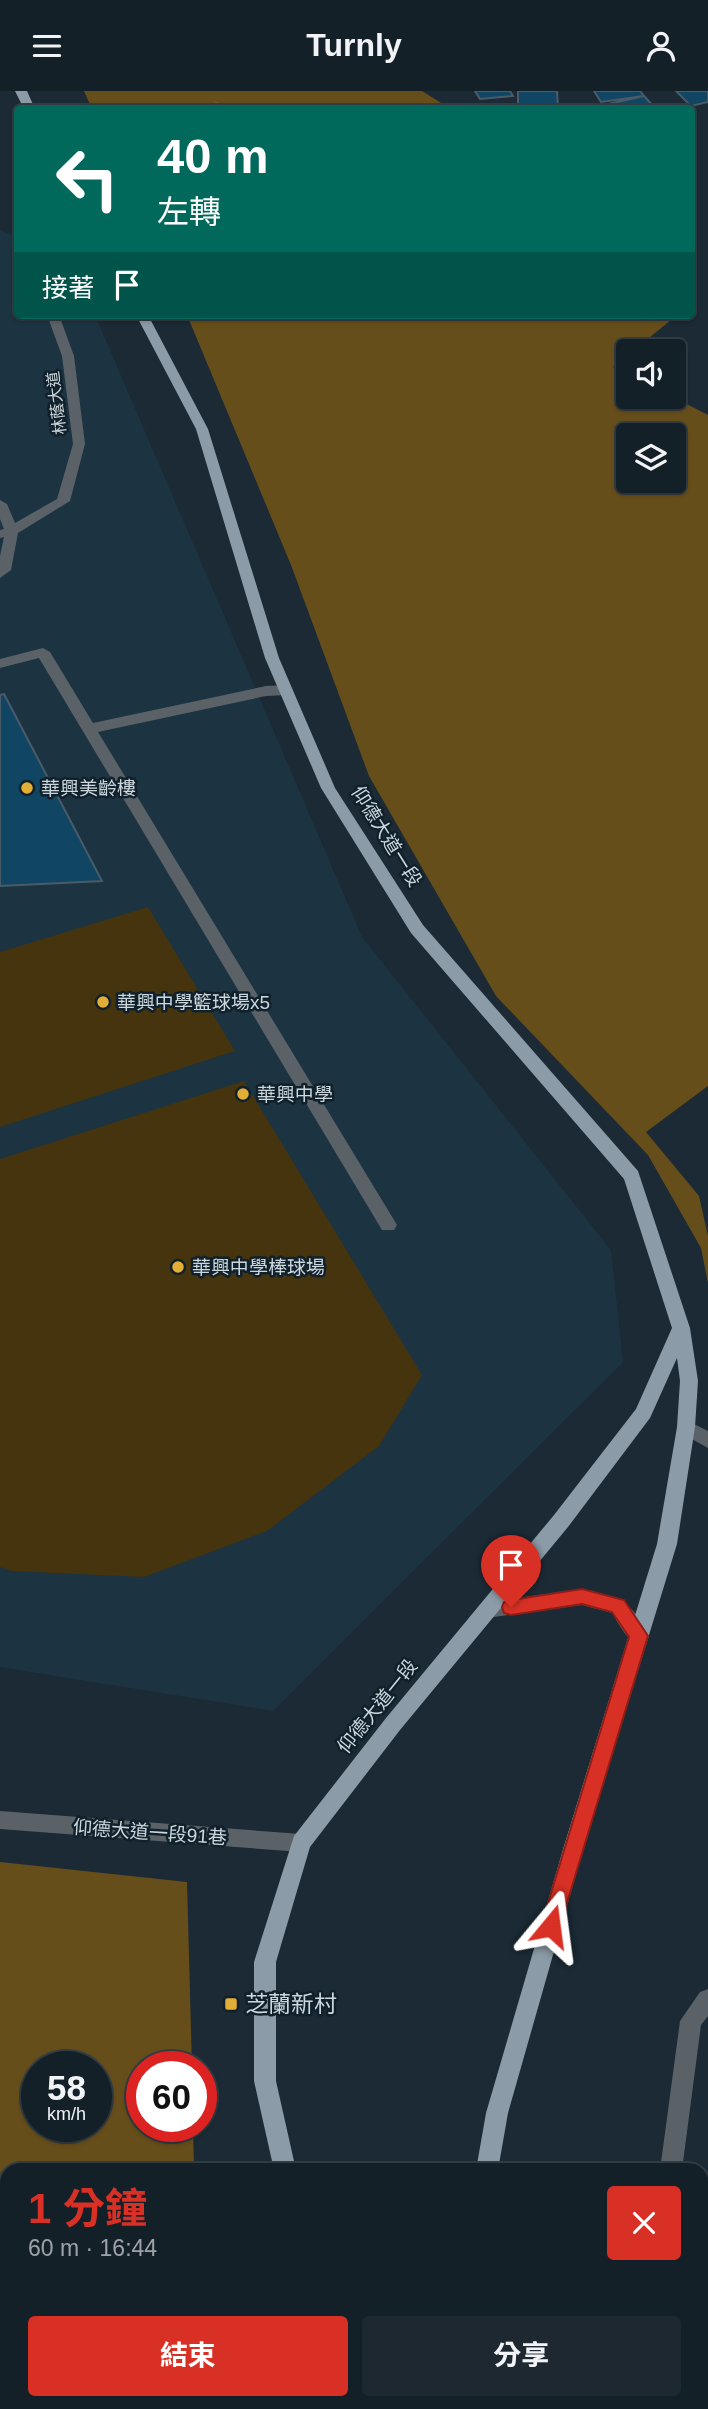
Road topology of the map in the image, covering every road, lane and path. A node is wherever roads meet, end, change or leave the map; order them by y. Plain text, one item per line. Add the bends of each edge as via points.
1 (216, 101) dead end
2 (215, 105) edge
3 (54, 319) edge
4 (144, 319) edge
5 (0, 503) edge
6 (6, 532) edge
7 (0, 574) edge
8 (0, 664) edge
9 (286, 690) junction
10 (89, 729) junction
11 (388, 1225) dead end
12 (681, 1328) junction
13 (686, 1427) junction
14 (708, 1440) edge
15 (487, 1610) junction
16 (639, 1636) junction
17 (0, 1819) edge
18 (301, 1843) junction
19 (708, 1999) edge
20 (283, 2163) edge
21 (488, 2163) edge
22 (672, 2163) edge

1 - 2 path
3 - 6 lane, 林蔭大道 via 68,356 79,444 63,501
4 - 9 main road, 仰德大道一段 via 202,429 272,658
5 - 6 lane
6 - 7 lane
8 - 10 lane via 43,652
9 - 10 lane
9 - 12 main road, 仰德大道一段 via 328,788 416,929 632,1176
10 - 11 lane
12 - 13 main road, 仰德大道一段 via 689,1381
12 - 15 main road, 仰德大道一段 via 643,1413
13 - 14 lane
13 - 16 main road, 仰德大道一段 via 667,1544
15 - 16 lane via 582,1597 618,1606
15 - 18 main road, 仰德大道一段
16 - 21 main road, 仰德大道一段 via 497,2113
17 - 18 lane, 仰德大道一段91巷
18 - 20 main road, 仰德大道一段 via 265,1962 265,2081
19 - 22 lane via 691,2021

